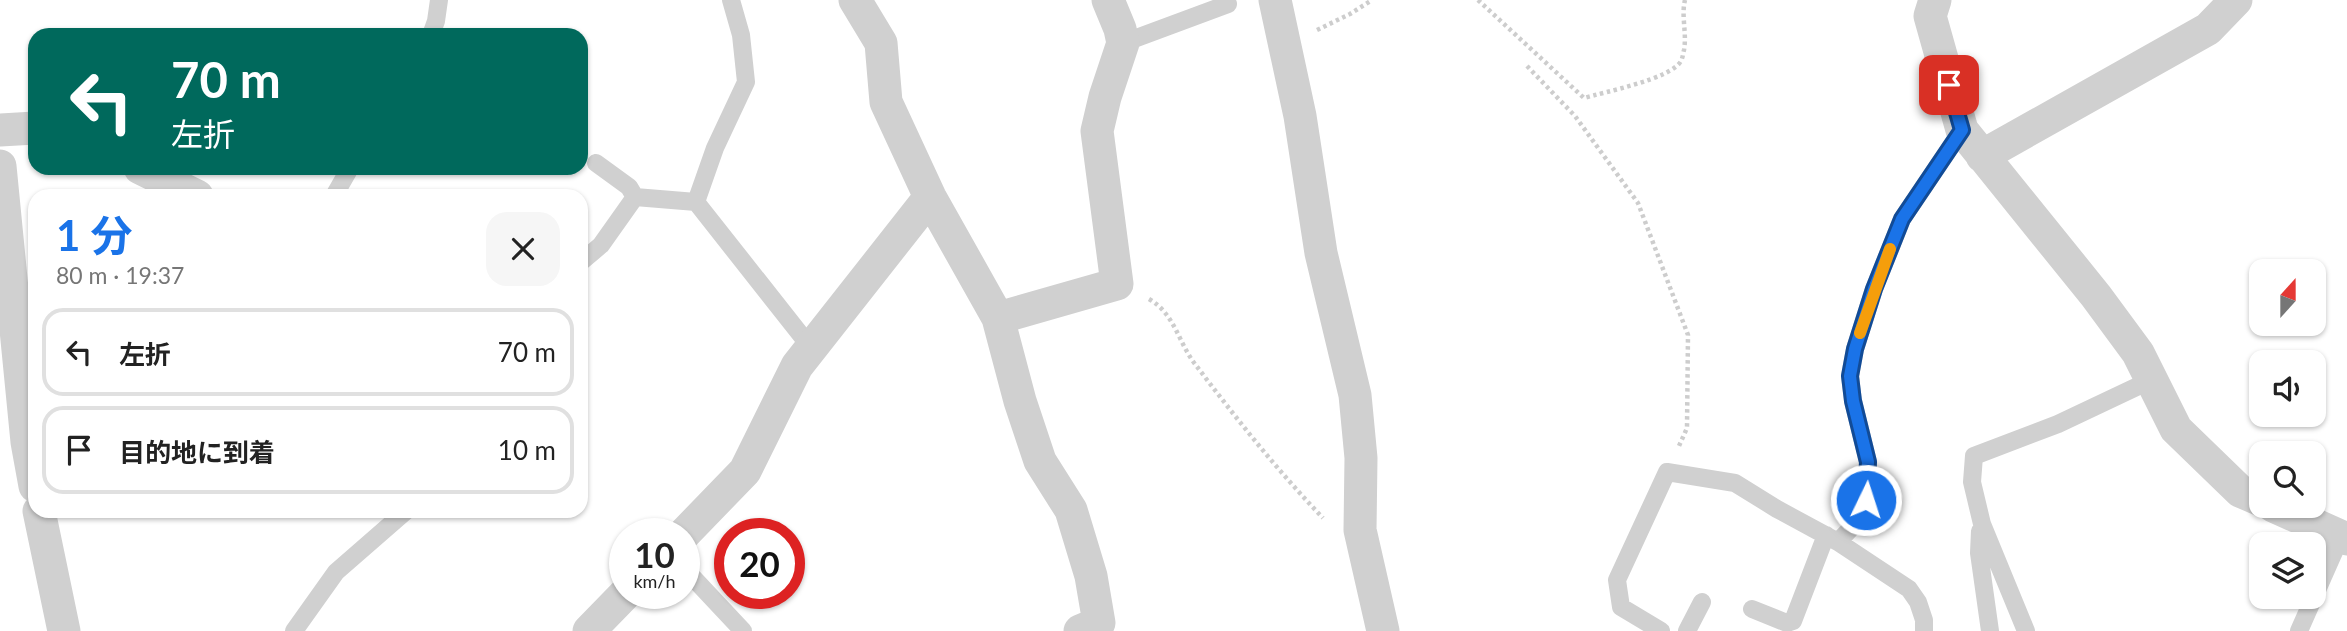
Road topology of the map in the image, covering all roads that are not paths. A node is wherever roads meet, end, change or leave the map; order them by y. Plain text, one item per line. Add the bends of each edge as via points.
1 (439, 0) edge
2 (731, 0) edge
3 (855, 0) edge
4 (1108, 0) edge
5 (1275, 0) edge
6 (2236, 0) edge
7 (1228, 4) dead end
8 (1925, 5) edge
9 (436, 28) edge
10 (1123, 43) junction
11 (28, 128) edge
12 (0, 130) edge
13 (1962, 130) junction
14 (1982, 156) junction
15 (596, 163) dead end
16 (0, 166) edge
17 (154, 175) edge
18 (183, 189) edge
19 (635, 197) junction
20 (930, 197) junction
21 (696, 202) junction
22 (588, 256) edge
23 (998, 318) junction
24 (812, 349) junction
25 (2151, 380) junction
26 (21, 442) edge
27 (28, 464) edge
28 (2249, 495) edge
29 (40, 518) edge
30 (398, 518) edge
31 (699, 518) edge
32 (2300, 518) edge
33 (1983, 527) junction
34 (2344, 538) edge
35 (1832, 539) junction
36 (700, 585) edge
37 (1702, 602) dead end
38 (610, 609) edge
39 (1752, 609) dead end
40 (64, 631) edge
41 (294, 631) edge
42 (589, 631) edge
43 (743, 631) edge
44 (1080, 631) edge
45 (1383, 631) edge
46 (1661, 631) edge
47 (1687, 631) edge
48 (1924, 631) edge
49 (1990, 631) edge
50 (2026, 631) edge
51 (2299, 631) edge

1 - 9 lane
2 - 21 lane via 741,35 746,82
3 - 20 street via 881,43 886,102
4 - 10 street
5 - 45 street via 1300,116 1321,253 1355,396 1361,458 1360,530
6 - 14 street via 2208,29
7 - 10 lane
8 - 13 street
10 - 23 street via 1097,131 1117,284
11 - 12 street
13 - 14 street
13 - 35 lane via 1902,219 1874,289 1850,376 1868,462 1866,500 1854,525
14 - 25 street via 2096,296 2138,353
15 - 19 lane via 629,187
16 - 26 street
17 - 18 street
19 - 21 lane
19 - 22 lane
20 - 23 street
20 - 24 street
21 - 24 lane
23 - 44 street via 1040,461 1072,510 1091,576 1099,623
24 - 31 street via 797,366 745,471
25 - 28 street via 2176,429
25 - 33 lane via 2058,424 1974,456 1972,482
26 - 27 street
29 - 40 street
30 - 41 lane via 336,572
32 - 34 street
33 - 49 lane via 1979,553
33 - 50 lane
34 - 51 lane
35 - 39 lane via 1793,621 1787,623
35 - 46 lane via 1735,483 1667,472 1616,580 1620,607
35 - 48 lane via 1909,589 1921,611
36 - 43 lane
37 - 47 lane
38 - 42 street

